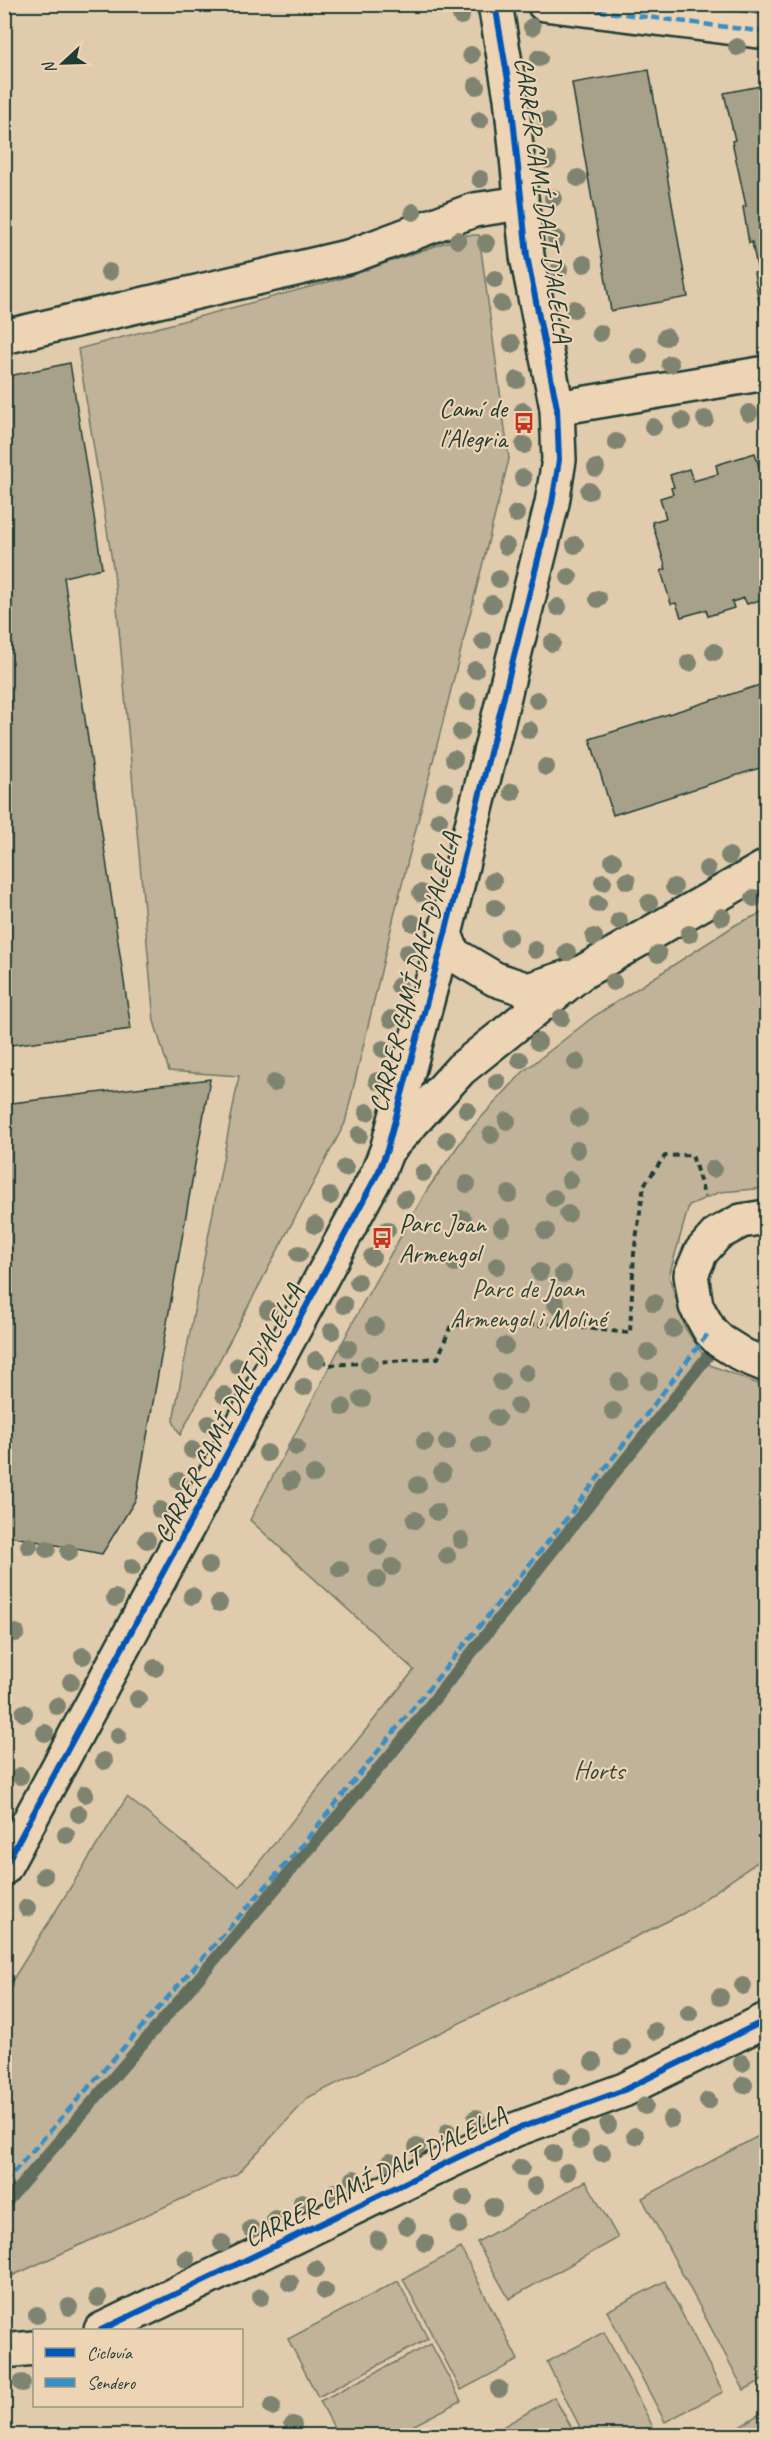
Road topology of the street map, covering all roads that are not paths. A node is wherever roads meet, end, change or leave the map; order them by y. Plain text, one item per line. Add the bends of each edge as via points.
1 (495, 4) edge
2 (544, 4) edge
3 (766, 32) edge
4 (521, 204) junction
5 (4, 337) edge
6 (766, 373) edge
7 (557, 408) junction
8 (766, 867) edge
9 (445, 934) junction
10 (581, 973) junction
11 (387, 1150) junction
12 (762, 1220) edge
13 (766, 1365) edge
14 (4, 1868) edge
15 (766, 2019) edge
16 (105, 2329) edge
17 (33, 2348) edge
18 (4, 2351) edge

1 - 4 street, CARRER CAMÍ DALT D'ALELLA via 511,98
2 - 3 street
4 - 5 street via 474,210 351,256
4 - 7 street, CARRER CAMÍ DALT D'ALELLA via 527,256
6 - 7 street
7 - 9 street, CARRER CAMÍ DALT D'ALELLA via 560,460 552,503
8 - 10 street
9 - 10 street via 453,954 495,979 528,990
9 - 11 street, CARRER CAMÍ DALT D'ALELLA
10 - 11 street via 461,1070
11 - 14 street, CARRER CAMÍ DALT D'ALELLA via 289,1341
12 - 13 street via 741,1221 717,1234 701,1252 691,1275 696,1306 710,1331 744,1356
15 - 16 street, CARRER CAMÍ DALT D'ALELLA via 624,2090 514,2130
17 - 18 street

